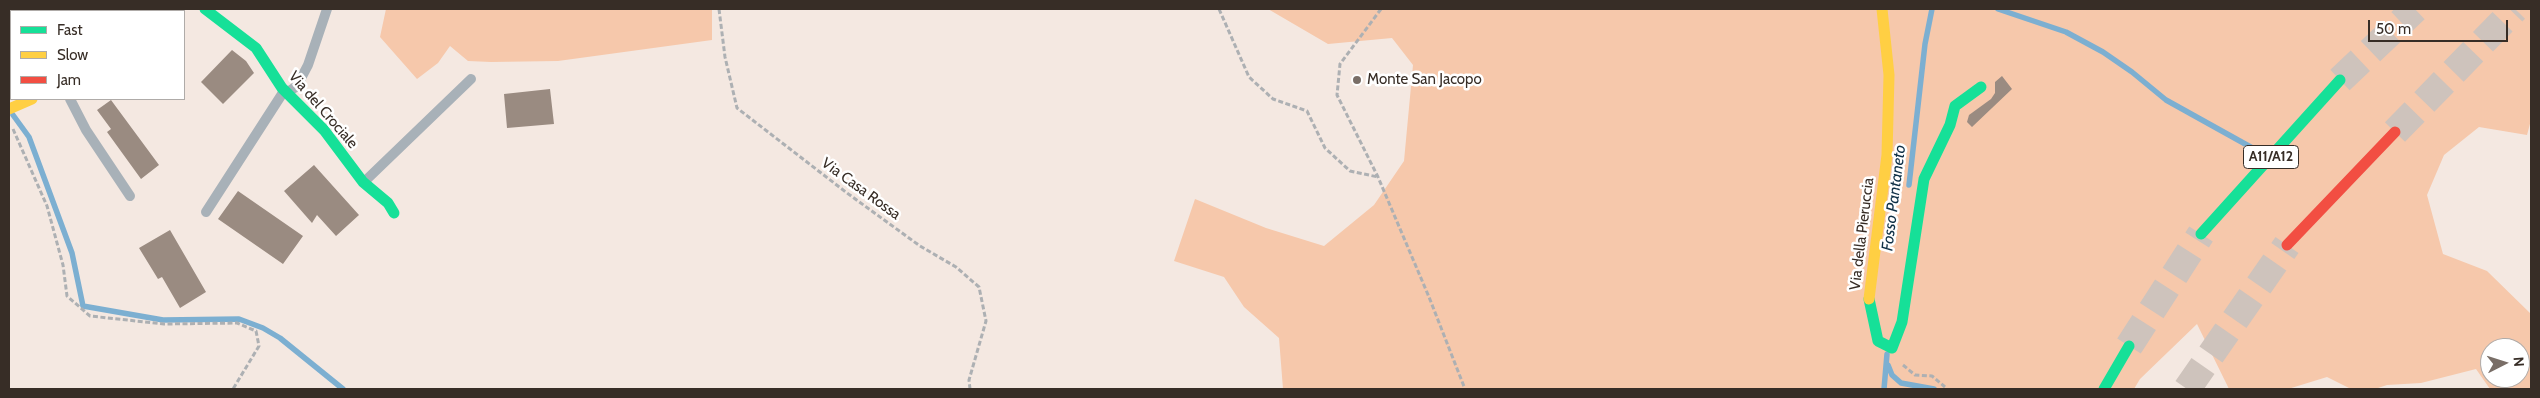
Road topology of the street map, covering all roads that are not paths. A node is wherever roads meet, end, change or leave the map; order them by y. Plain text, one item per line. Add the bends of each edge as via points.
1 (205, 9) edge
2 (327, 9) edge
3 (1882, 9) edge
4 (471, 79) dead end
5 (2340, 80) tunnel mouth
6 (1982, 87) dead end
7 (286, 92) junction
8 (30, 100) edge
9 (71, 100) edge
10 (13, 108) edge
11 (2395, 132) tunnel mouth
12 (363, 182) junction
13 (130, 196) dead end
14 (206, 212) dead end
15 (394, 213) dead end
16 (2202, 234) tunnel mouth
17 (2287, 245) tunnel mouth
18 (2128, 346) tunnel mouth
19 (2104, 389) edge

1 - 7 main road, Via del Crociale via 256,48
2 - 7 lane via 308,65 297,86
3 - 6 main road, Via della Pieruccia via 1889,75 1887,155 1869,299 1878,341 1892,348 1902,322 1924,179 1956,106
4 - 12 lane
5 - 16 main road, A11/A12
7 - 12 main road, Via del Crociale via 324,130
7 - 14 lane
8 - 10 main road
9 - 13 lane via 86,130
11 - 17 main road
12 - 15 main road, Via del Crociale via 388,203
18 - 19 main road

